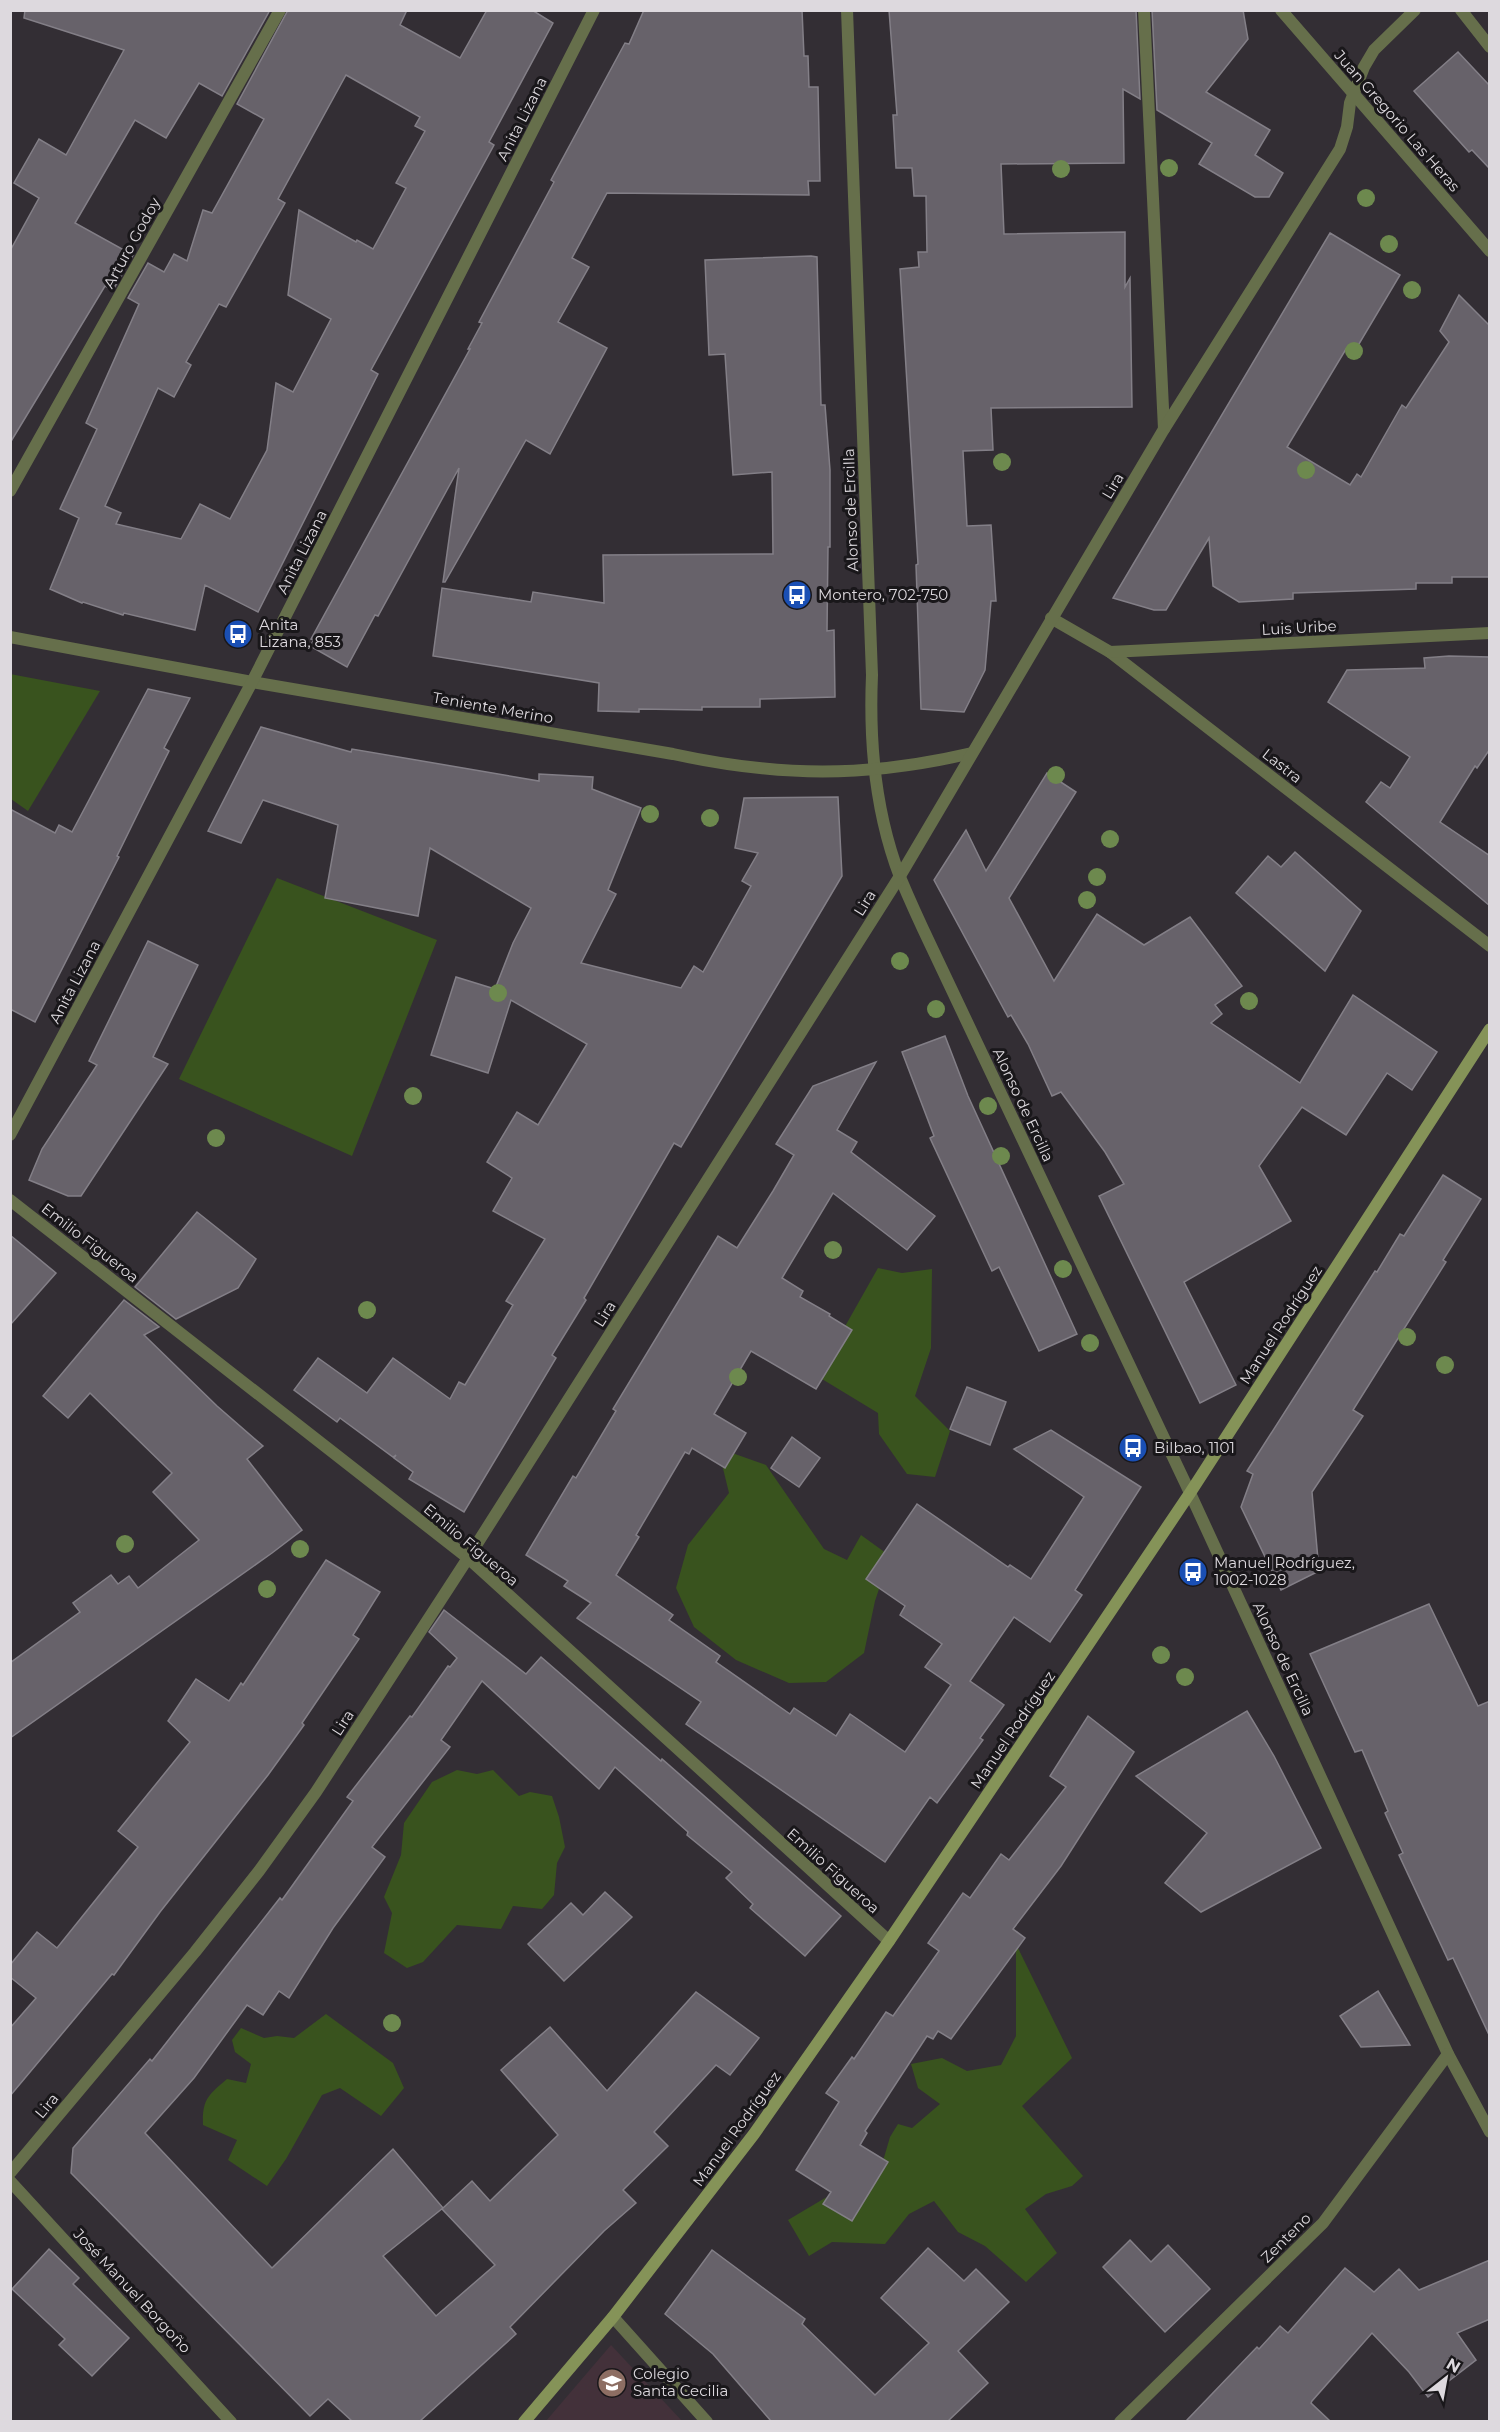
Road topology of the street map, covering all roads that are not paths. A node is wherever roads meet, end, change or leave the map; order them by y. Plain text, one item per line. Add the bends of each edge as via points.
1 (280, 10) edge
2 (594, 10) edge
3 (847, 10) edge
4 (1144, 10) edge
5 (1281, 10) edge
6 (1415, 10) edge
7 (1461, 10) edge
8 (1490, 47) edge
9 (1353, 92) junction
10 (1490, 251) edge
11 (1164, 429) junction
12 (10, 491) edge
13 (1052, 618) junction
14 (1490, 633) edge
15 (10, 637) edge
16 (1110, 652) junction
17 (252, 682) junction
18 (972, 753) junction
19 (874, 771) junction
20 (900, 876) junction
21 (1490, 946) edge
22 (1490, 1029) edge
23 (10, 1135) edge
24 (10, 1200) edge
25 (1190, 1493) junction
26 (468, 1558) junction
27 (889, 1941) junction
28 (1448, 2054) junction
29 (1490, 2132) edge
30 (10, 2173) edge
31 (10, 2181) edge
32 (614, 2317) junction
33 (231, 2421) edge
34 (524, 2421) edge
35 (707, 2421) edge
36 (1120, 2421) edge

1 - 12 street, Arturo Godoy
2 - 17 street, Anita Lizana
3 - 19 street, Alonso de Ercilla
4 - 11 street
5 - 9 street, Juan Gregorio Las Heras
6 - 9 street, Lira via 1374,51
7 - 8 street
9 - 10 street, Juan Gregorio Las Heras
9 - 11 street, Lira via 1340,149
11 - 13 street, Lira
13 - 16 street, Lastra
13 - 18 street, Lira
14 - 16 street, Luis Uribe
15 - 17 street, Teniente Merino
16 - 21 street, Lastra
17 - 19 street, Teniente Merino via 722,765 772,771
17 - 23 street, Anita Lizana
18 - 19 street, Teniente Merino
18 - 20 street, Lira
19 - 20 street, Alonso de Ercilla via 884,824
20 - 25 street, Alonso de Ercilla
20 - 26 street, Lira
22 - 25 main road, Manuel Rodríguez
24 - 26 street, Emilio Figueroa
25 - 27 main road, Manuel Rodríguez
25 - 28 street, Alonso de Ercilla
26 - 27 street, Emilio Figueroa
26 - 30 street, Lira via 316,1792 259,1871
27 - 32 main road, Manuel Rodríguez via 754,2134
28 - 29 street, Alonso de Ercilla
28 - 36 street, Zenteno via 1323,2223
31 - 33 street, José Manuel Borgoño
32 - 34 main road, Manuel Rodríguez
32 - 35 street

